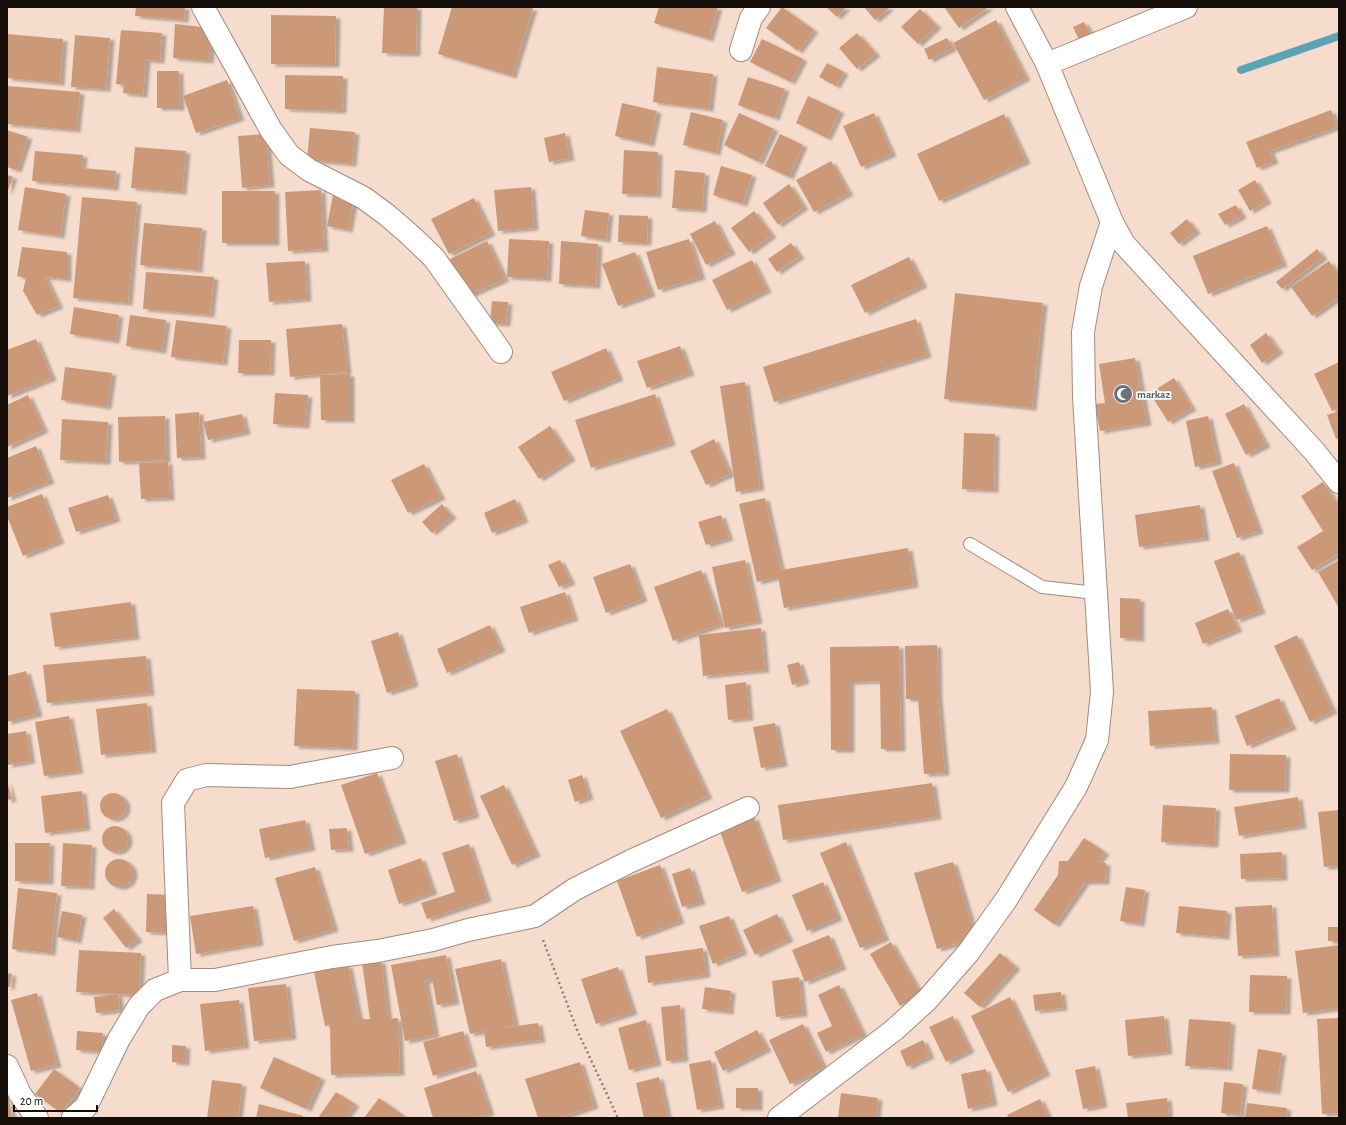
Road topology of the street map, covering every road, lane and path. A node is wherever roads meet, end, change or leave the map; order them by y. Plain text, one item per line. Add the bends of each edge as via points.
1 (203, 7) edge
2 (759, 7) edge
3 (1017, 7) edge
4 (1186, 7) edge
5 (741, 50) dead end
6 (1047, 64) junction
7 (1112, 222) junction
8 (501, 352) dead end
9 (1339, 482) edge
10 (970, 544) dead end
11 (1096, 593) junction
12 (392, 758) dead end
13 (748, 808) dead end
14 (535, 916) junction
15 (180, 980) junction
16 (7, 1066) edge
17 (36, 1118) edge
18 (73, 1118) edge
19 (618, 1118) edge
20 (779, 1118) edge

1 - 8 street via 271,130 289,154 309,170 364,198 409,234 434,258
2 - 5 street via 751,18
3 - 6 street
4 - 6 street
6 - 7 street
7 - 9 street via 1124,244 1314,451
7 - 11 street via 1090,286 1083,332 1084,397
10 - 11 lane via 1042,587
11 - 20 street via 1102,692 1097,740 1076,787 1006,900 947,979 894,1030
12 - 15 street via 290,777 206,775 187,780 173,803
13 - 14 street via 575,889
14 - 15 street via 378,951 332,957 215,980
14 - 19 path via 563,998
15 - 18 street via 155,990 139,1006 119,1039 86,1107
16 - 17 street via 20,1094

